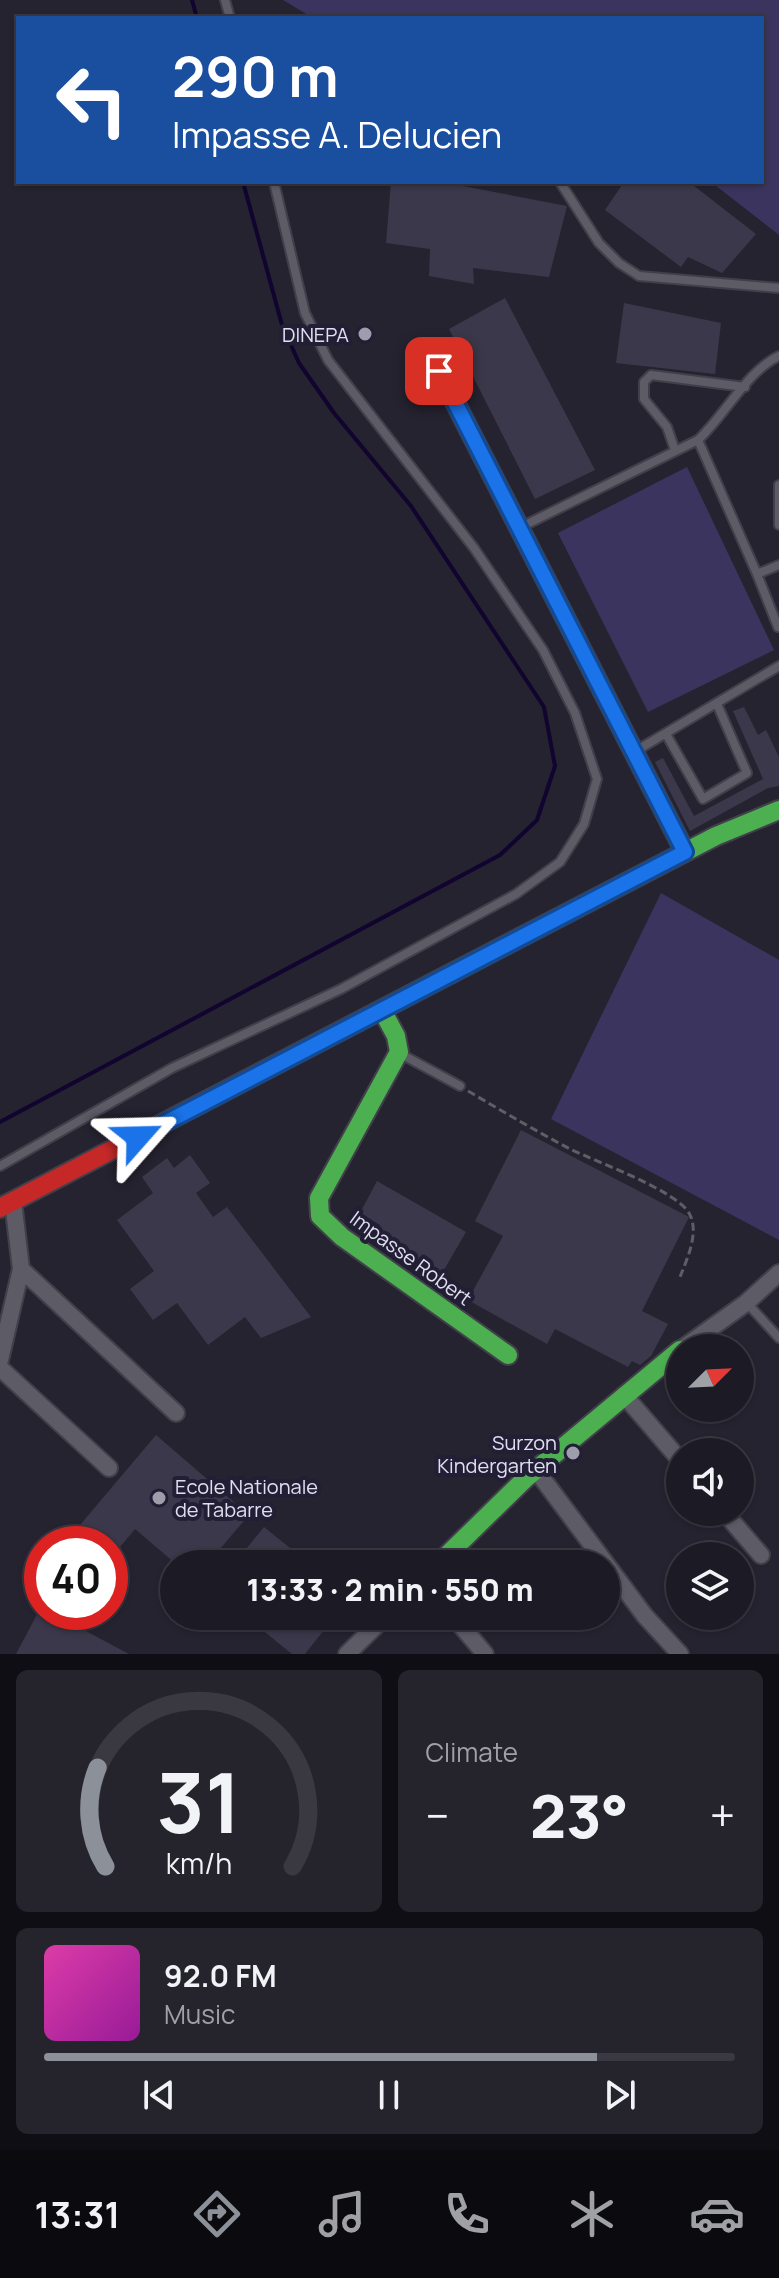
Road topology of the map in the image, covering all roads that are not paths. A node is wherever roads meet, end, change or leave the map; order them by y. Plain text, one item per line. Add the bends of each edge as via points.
1 (274, 184) edge
2 (561, 184) edge
3 (779, 288) edge
4 (779, 356) edge
5 (439, 371) dead end
6 (745, 387) junction
7 (698, 440) junction
8 (675, 450) junction
9 (779, 485) edge
10 (779, 525) edge
11 (519, 529) junction
12 (779, 565) edge
13 (757, 574) junction
14 (778, 627) edge
15 (779, 666) edge
16 (717, 704) junction
17 (666, 734) junction
18 (633, 753) junction
19 (779, 810) edge
20 (685, 852) junction
21 (382, 1010) junction
22 (399, 1052) junction
23 (460, 1086) road end
24 (0, 1166) edge
25 (7, 1205) edge
26 (21, 1269) junction
27 (779, 1273) edge
28 (746, 1303) junction
29 (703, 1334) edge
30 (779, 1338) edge
31 (508, 1355) dead end
32 (0, 1360) edge
33 (666, 1362) edge
34 (0, 1368) edge
35 (624, 1395) junction
36 (176, 1413) dead end
37 (666, 1444) edge
38 (109, 1468) dead end
39 (536, 1470) junction
40 (736, 1526) edge
41 (453, 1550) edge
42 (761, 1555) dead end
43 (372, 1630) edge
44 (465, 1630) edge
45 (347, 1654) edge
46 (485, 1654) edge
47 (680, 1654) edge

1 - 24 lane via 305,313 328,360 474,548 543,650 575,713 597,779 584,824 560,862 516,894 341,989 172,1068
2 - 3 lane via 599,243 639,276
4 - 6 lane via 766,361
5 - 11 street
6 - 7 lane
6 - 8 lane via 651,375 644,382 644,399 667,427
7 - 8 lane
7 - 13 lane
8 - 11 lane
9 - 10 lane
11 - 18 street
12 - 13 lane
13 - 14 lane
15 - 16 lane
16 - 17 lane
16 - 17 lane via 747,773 703,799
17 - 18 lane
18 - 20 street
19 - 20 street
20 - 21 street
21 - 22 street
21 - 25 street
22 - 23 lane
22 - 31 street, Impasse Robert via 319,1198 320,1216
25 - 26 street
26 - 32 street
26 - 36 street
27 - 28 street
28 - 29 street
28 - 30 lane
33 - 35 street
34 - 38 street
35 - 37 street
35 - 39 street
39 - 41 street
39 - 47 street via 645,1616
40 - 42 street
43 - 45 street
44 - 46 street

